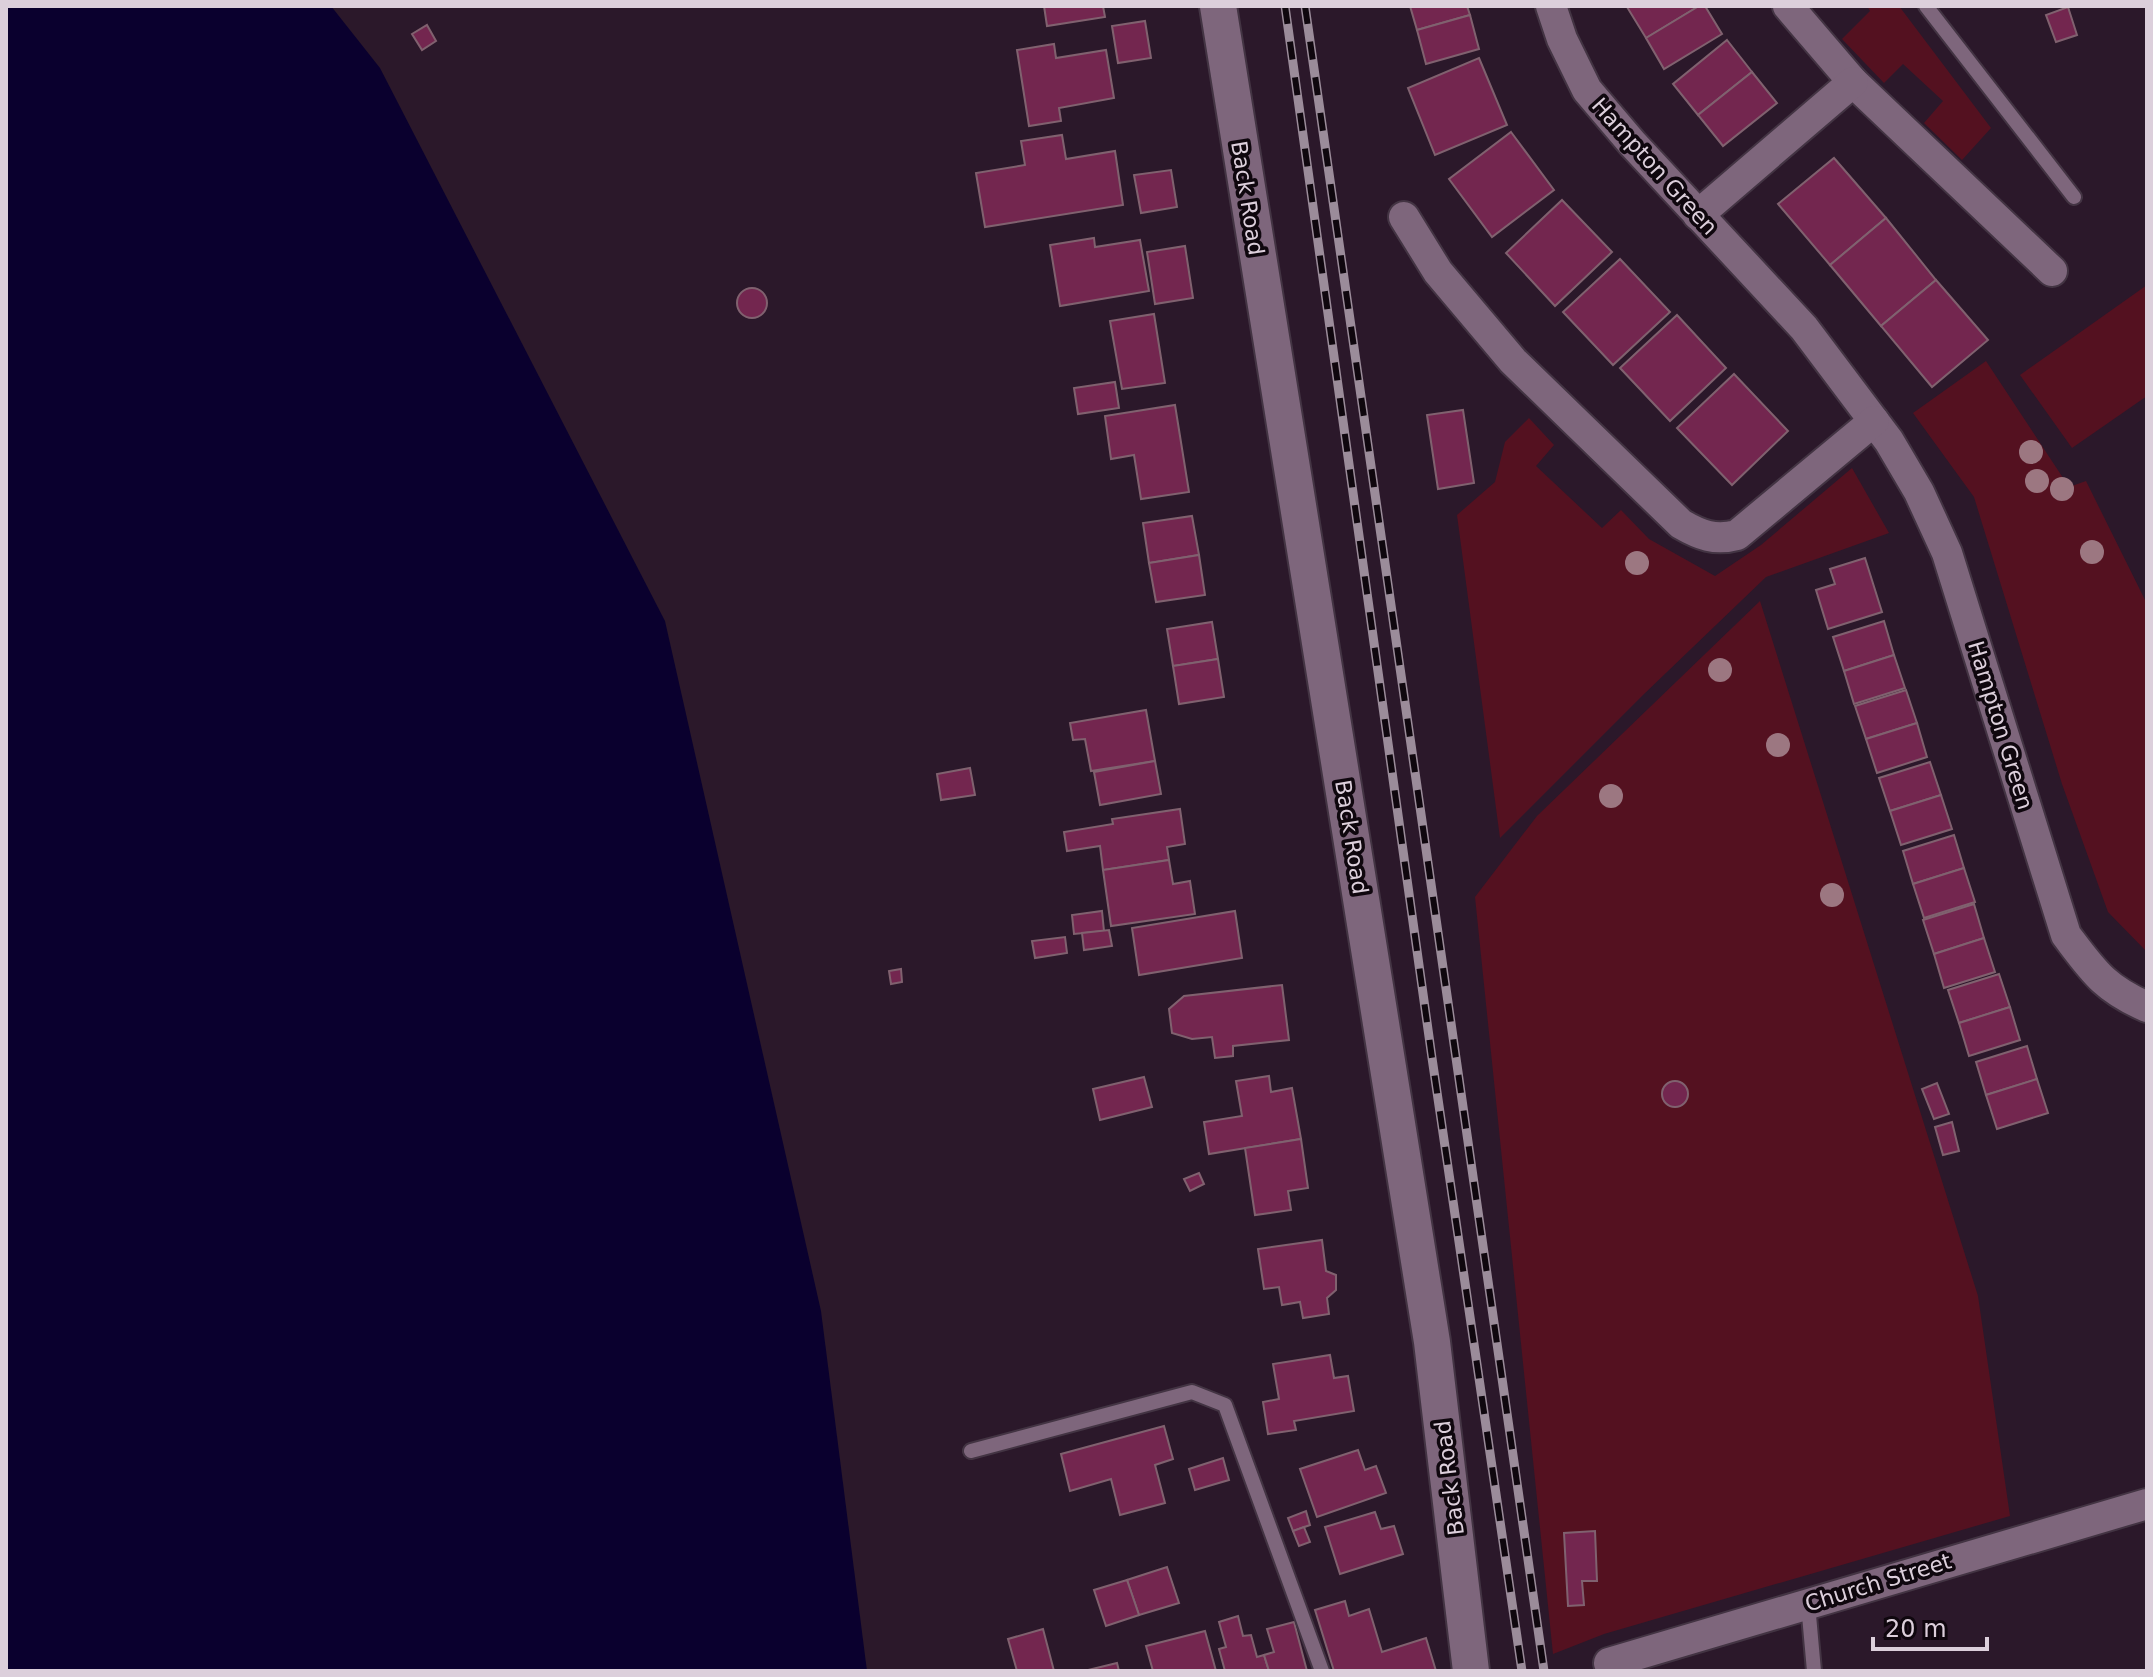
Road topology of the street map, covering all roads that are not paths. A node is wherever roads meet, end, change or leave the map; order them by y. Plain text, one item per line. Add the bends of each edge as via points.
1 (1218, 6) edge
2 (1551, 6) edge
3 (1788, 6) edge
4 (1926, 6) edge
5 (1853, 82) junction
6 (2074, 197) dead end
7 (1698, 215) junction
8 (1404, 217) dead end
9 (2052, 271) dead end
10 (1874, 421) junction
11 (2147, 1007) edge
12 (971, 1451) dead end
13 (2147, 1504) edge
14 (1807, 1603) junction
15 (1609, 1663) dead end
16 (1322, 1671) edge
17 (1471, 1671) edge
18 (1814, 1671) edge

1 - 17 street, Back Road via 1432,1342
2 - 7 street, Hampton Green via 1587,90
3 - 5 street
4 - 6 lane
5 - 7 street
5 - 9 street
7 - 10 street, Hampton Green via 1804,328
8 - 10 street via 1438,272 1513,361 1681,524 1699,535 1737,535
10 - 11 street, Hampton Green via 1919,492 1947,553 2066,935 2112,990
12 - 16 lane via 1192,1392 1225,1405
13 - 14 street, Church Street
14 - 15 street, Church Street
14 - 18 lane

